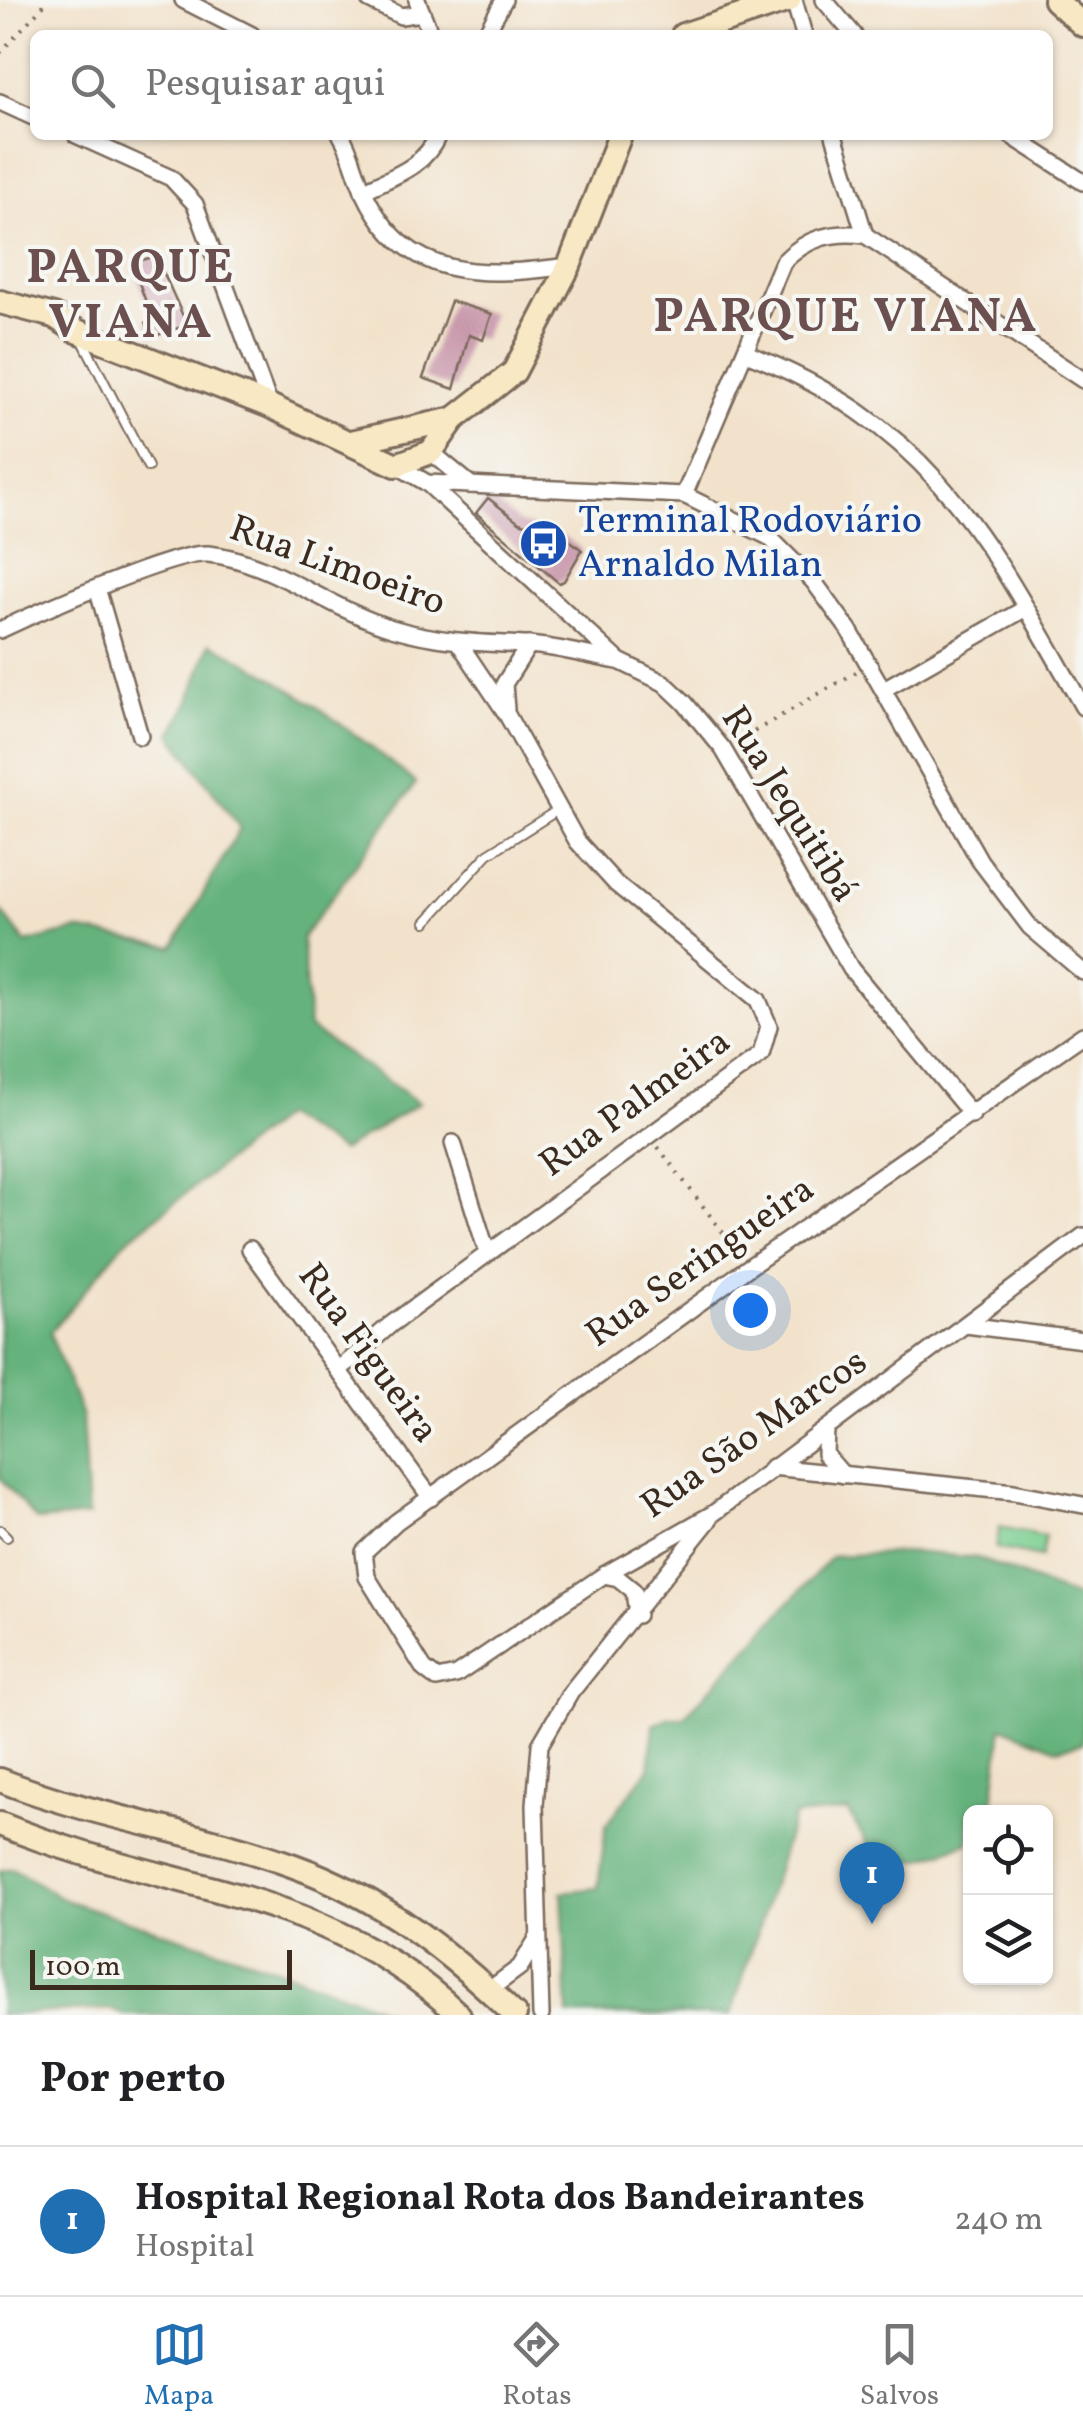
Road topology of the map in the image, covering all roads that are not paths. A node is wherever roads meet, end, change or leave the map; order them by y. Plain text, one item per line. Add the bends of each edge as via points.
1 (183, 0) edge
2 (369, 0) edge
3 (504, 0) edge
4 (791, 0) edge
5 (824, 0) edge
6 (1054, 0) edge
7 (420, 6) edge
8 (1083, 25) edge
9 (242, 30) edge
10 (430, 30) edge
11 (488, 30) edge
12 (698, 30) edge
13 (802, 30) edge
14 (850, 30) edge
15 (0, 102) edge
16 (30, 116) edge
17 (87, 140) edge
18 (343, 140) edge
19 (436, 140) edge
20 (618, 140) edge
21 (836, 140) edge
22 (1018, 140) edge
23 (1083, 182) edge
24 (363, 191) junction
25 (865, 235) junction
26 (569, 266) junction
27 (0, 302) edge
28 (78, 330) junction
29 (746, 353) junction
30 (1083, 380) edge
31 (270, 406) junction
32 (454, 419) junction
33 (397, 434) junction
34 (350, 442) junction
35 (431, 452) junction
36 (388, 460) junction
37 (148, 467) dead end
38 (427, 482) junction
39 (471, 485) junction
40 (684, 495) junction
41 (98, 588) junction
42 (1026, 608) junction
43 (0, 630) edge
44 (459, 643) junction
45 (529, 645) junction
46 (619, 660) junction
47 (884, 689) junction
48 (1083, 706) edge
49 (506, 713) junction
50 (140, 736) dead end
51 (558, 810) junction
52 (426, 922) dead end
53 (1083, 972) edge
54 (1083, 1035) edge
55 (972, 1115) junction
56 (453, 1143) dead end
57 (1083, 1236) edge
58 (250, 1250) dead end
59 (486, 1252) junction
60 (966, 1325) junction
61 (1083, 1340) edge
62 (340, 1368) junction
63 (826, 1429) junction
64 (772, 1467) junction
65 (843, 1474) junction
66 (431, 1498) junction
67 (1083, 1505) edge
68 (714, 1512) junction
69 (604, 1575) junction
70 (637, 1615) junction
71 (456, 1675) joint
72 (0, 1780) edge
73 (0, 1824) edge
74 (538, 1936) junction
75 (489, 1990) junction
76 (460, 2015) edge
77 (515, 2015) edge
78 (541, 2015) edge

1 - 9 street
2 - 7 street via 401,16
3 - 11 street
4 - 12 main road
4 - 13 street
5 - 14 street
6 - 8 main road
7 - 10 street
15 - 16 street
17 - 31 street via 171,178 195,204
18 - 24 street
19 - 24 street via 415,166
20 - 26 main road
21 - 25 street
22 - 23 street
24 - 26 street via 403,245 439,267 510,274
25 - 29 street via 828,234 783,262
25 - 30 street
26 - 32 main road via 514,372
27 - 28 main road via 54,316
28 - 31 main road
28 - 37 lane
29 - 40 street
29 - 42 street via 848,402 898,440 965,509
31 - 34 main road
32 - 33 main road
32 - 35 main road
33 - 34 main road
33 - 35 main road
33 - 36 main road
34 - 36 main road
35 - 36 main road
35 - 39 street
36 - 38 street
38 - 39 street
38 - 46 street, Rua Jequitibá
39 - 40 street
40 - 47 street via 747,524 782,549 814,582
41 - 43 street, Rua Limoeiro
41 - 44 street, Rua Limoeiro via 206,553 247,564 387,627
41 - 50 street
42 - 47 street
42 - 48 street
44 - 45 street, Rua Limoeiro
44 - 49 street, Rua Palmeira
45 - 46 street, Rua Limoeiro
45 - 49 street via 504,684
46 - 55 street, Rua Jequitibá via 664,683 723,750 851,969
47 - 53 street via 980,861 1030,927
49 - 51 street, Rua Palmeira
51 - 52 lane via 488,854
51 - 59 street, Rua Palmeira via 616,884 758,1000 769,1026 760,1054
54 - 55 street, Rua Seringueira
55 - 66 street, Rua Seringueira
56 - 59 street
57 - 60 street, Rua São Marcos
58 - 62 street, Rua Figueira
59 - 62 street, Rua Palmeira
60 - 61 street
60 - 63 street, Rua São Marcos
62 - 66 street, Rua Figueira
63 - 64 street, Rua São Marcos
63 - 65 street via 825,1454
64 - 65 street
64 - 68 street, Rua São Marcos
65 - 67 street
66 - 71 street, Rua Seringueira via 364,1552 367,1576 424,1669 437,1679
68 - 69 street, Rua São Marcos
68 - 70 street
69 - 70 street via 634,1591
69 - 71 street, Rua São Marcos
70 - 74 street via 571,1692 540,1745
72 - 75 main road via 54,1802 294,1866 395,1915
73 - 76 main road via 297,1912 372,1948
74 - 75 street via 520,1967
74 - 78 street
75 - 77 main road

